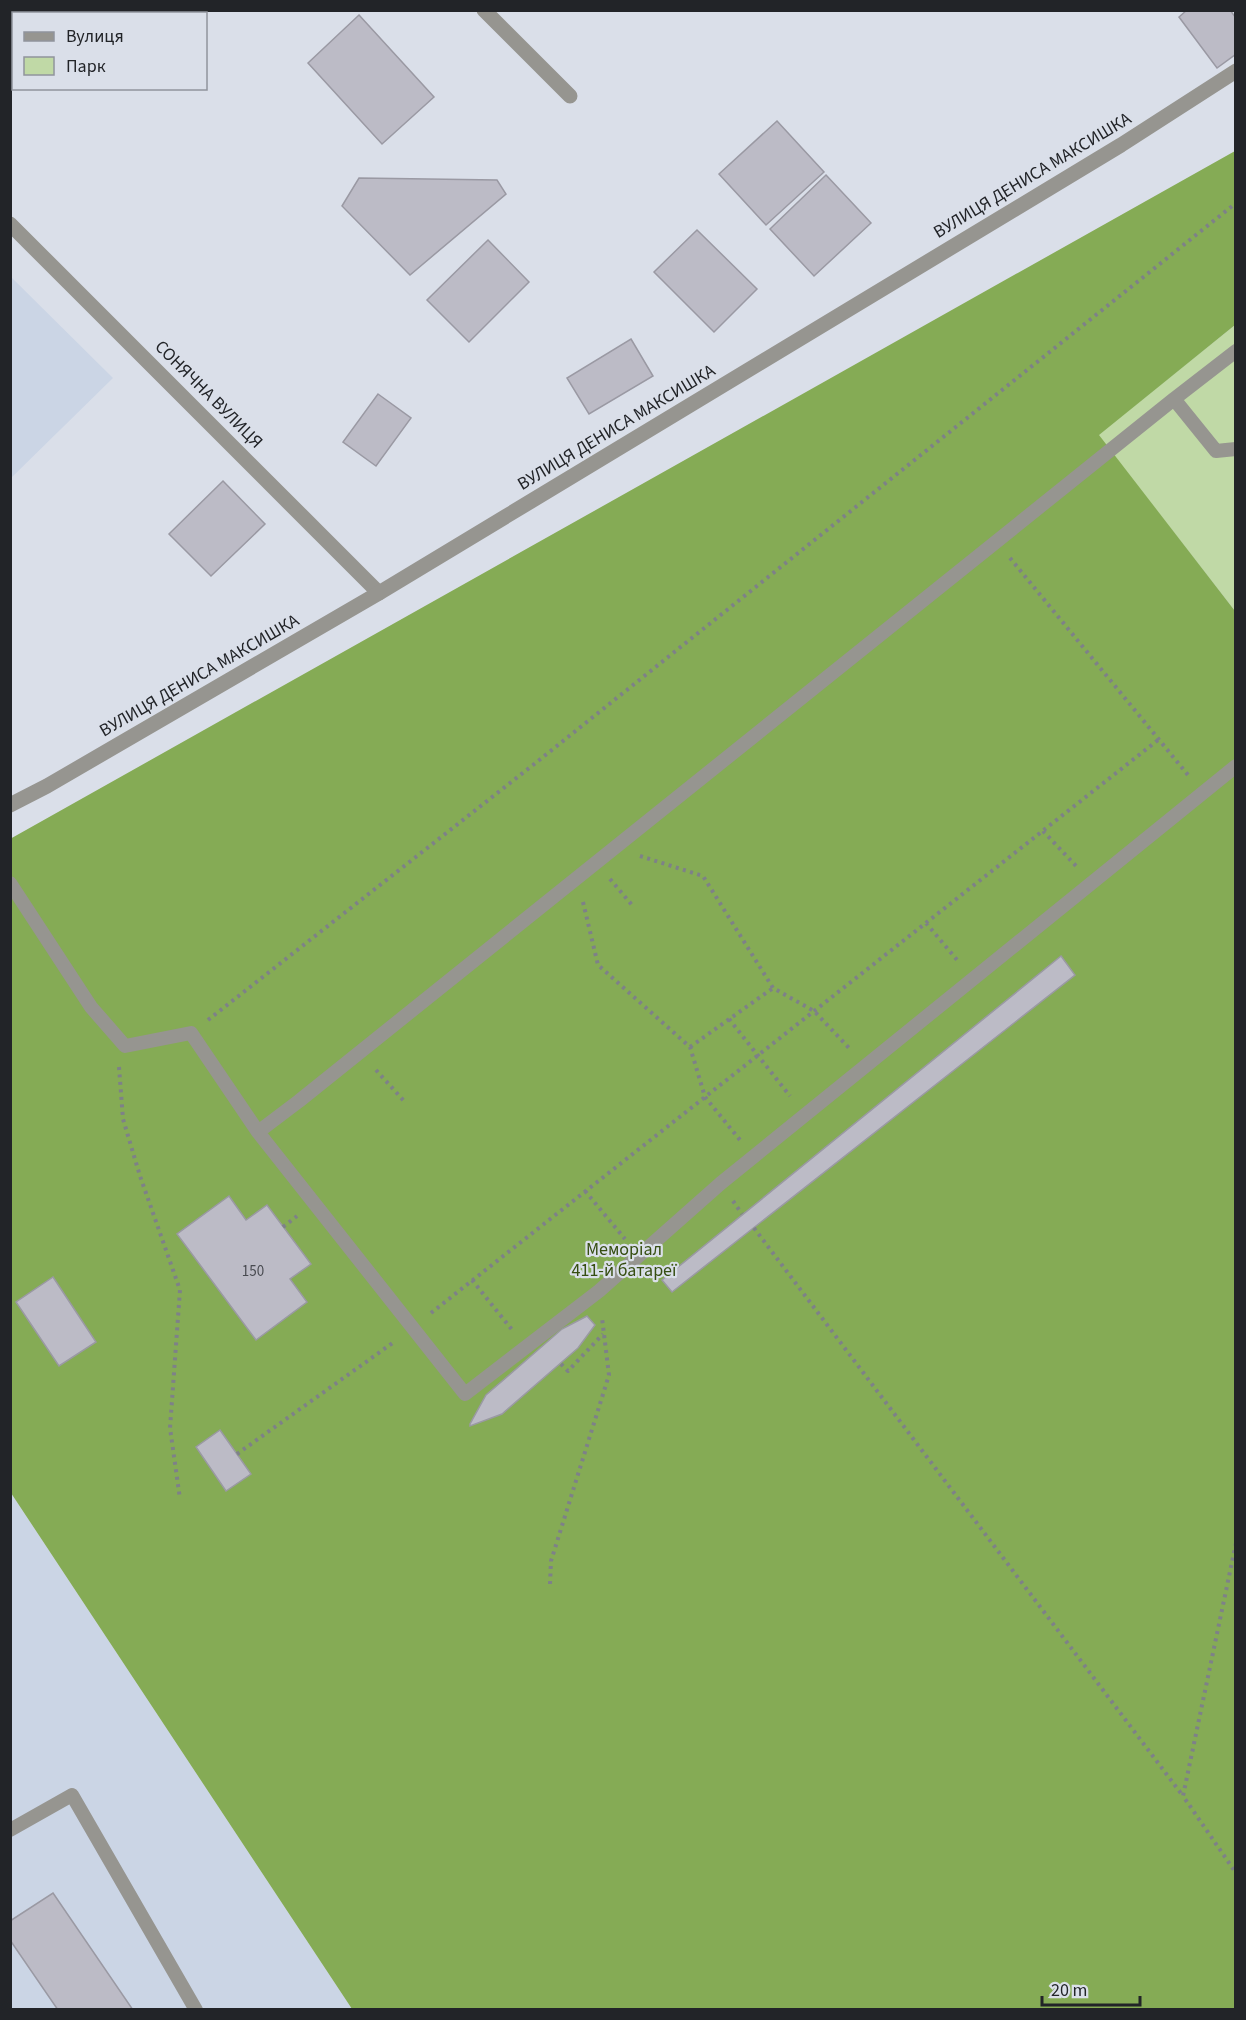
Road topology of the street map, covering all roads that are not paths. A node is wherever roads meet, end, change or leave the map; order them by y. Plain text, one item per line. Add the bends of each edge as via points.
1 (484, 10) edge
2 (1236, 71) edge
3 (570, 96) dead end
4 (10, 224) edge
5 (1236, 351) edge
6 (1174, 399) junction
7 (1236, 449) edge
8 (379, 592) junction
9 (1236, 766) edge
10 (10, 805) edge
11 (10, 883) edge
12 (258, 1132) junction
13 (10, 1830) edge
14 (196, 2010) edge

1 - 3 street
2 - 8 street, ВУЛИЦЯ ДЕНИСА МАКСИШКА via 1121,145
4 - 8 street, СОНЯЧНА ВУЛИЦЯ
5 - 6 lane
6 - 7 lane via 1216,452
6 - 12 lane
8 - 10 street, ВУЛИЦЯ ДЕНИСА МАКСИШКА
9 - 12 lane via 753,1156 599,1291 465,1394
11 - 12 lane via 91,1007 125,1046 191,1033
13 - 14 lane via 72,1795

